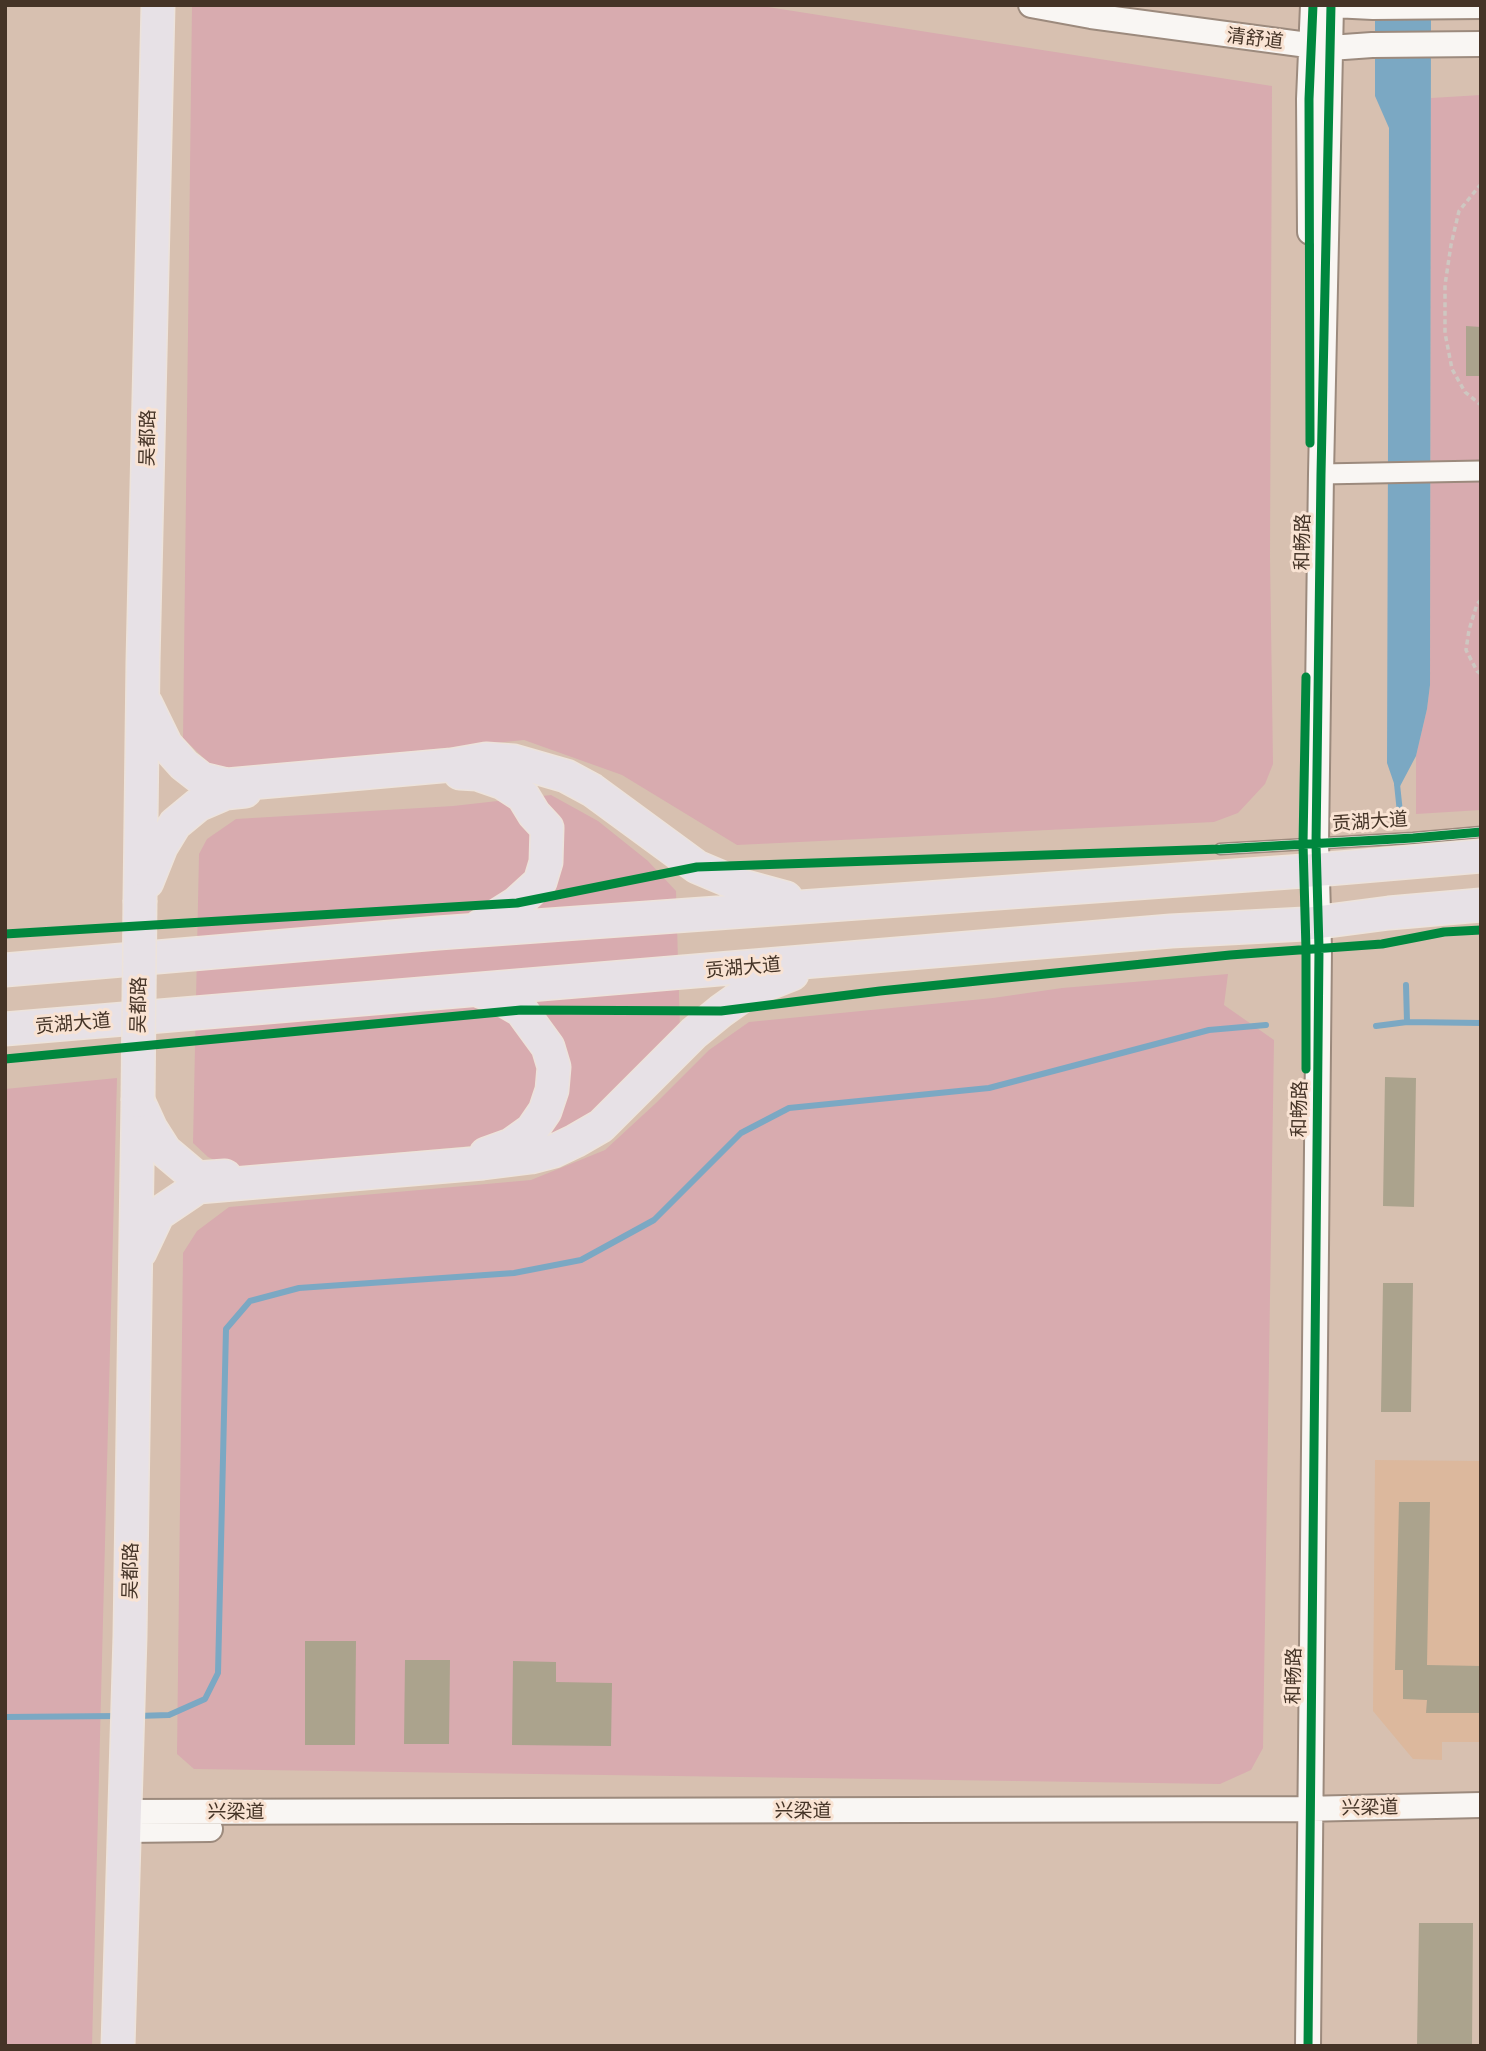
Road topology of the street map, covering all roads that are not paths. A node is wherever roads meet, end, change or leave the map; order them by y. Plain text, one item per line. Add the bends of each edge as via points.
1 (142, 5) edge
2 (158, 5) edge
3 (1031, 5) edge
4 (1313, 5) edge
5 (1332, 5) edge
6 (1444, 6) edge
7 (1481, 6) edge
8 (1373, 7) edge
9 (158, 40) junction
10 (1481, 44) edge
11 (1321, 47) junction
12 (1481, 471) edge
13 (1321, 474) junction
14 (143, 696) junction
15 (1481, 832) edge
16 (1220, 849) dead end
17 (1481, 856) edge
18 (1310, 857) junction
19 (140, 900) junction
20 (825, 904) junction
21 (1481, 905) edge
22 (1312, 922) junction
23 (472, 930) junction
24 (826, 961) junction
25 (5, 970) edge
26 (476, 990) junction
27 (5, 1029) edge
28 (138, 1101) junction
29 (136, 1261) junction
30 (1481, 1805) edge
31 (1306, 1815) junction
32 (1481, 1819) edge
33 (125, 1821) junction
34 (117, 2046) edge
35 (1299, 2046) edge
36 (1308, 2046) edge

1 - 9 main road via 142,18
2 - 9 main road, 吴都路
3 - 11 street, 清舒道
4 - 11 street, 和畅路
5 - 8 street
5 - 11 street, 和畅路
6 - 7 street
6 - 8 street
9 - 14 main road, 吴都路
10 - 11 street, 清舒道
11 - 13 street, 和畅路
11 - 18 street, 和畅路 via 1309,99
12 - 13 street
13 - 18 street, 和畅路
14 - 19 main road, 吴都路
14 - 20 main road via 166,745 202,779 227,785 486,759 514,761 566,776 592,790 697,867 742,886
15 - 18 lane, 贡湖大道 via 1413,838
16 - 18 lane, 贡湖大道
17 - 18 main road, 贡湖大道
18 - 20 main road, 贡湖大道
18 - 22 street, 和畅路
19 - 23 main road via 175,824 198,805 226,793 449,772 503,783 523,796 547,828 540,882 496,918
19 - 28 main road, 吴都路, bridge
20 - 23 main road, 贡湖大道
21 - 22 main road, 贡湖大道
22 - 24 main road, 贡湖大道
22 - 31 street, 和畅路 via 1306,963
23 - 25 main road, 贡湖大道
24 - 26 main road, 贡湖大道
24 - 29 main road via 749,991 694,1033 601,1126 575,1142 531,1157 483,1163 198,1187 158,1214
26 - 27 main road, 贡湖大道
26 - 28 main road via 521,1010 548,1047 554,1067 545,1111 532,1130 486,1154 197,1178 165,1151
28 - 29 main road, 吴都路
29 - 33 main road, 吴都路
30 - 31 street, 兴梁道
31 - 32 street, 兴梁道
31 - 33 street, 兴梁道
31 - 35 street, 和畅路
31 - 36 street, 和畅路
33 - 34 main road, 吴都路

